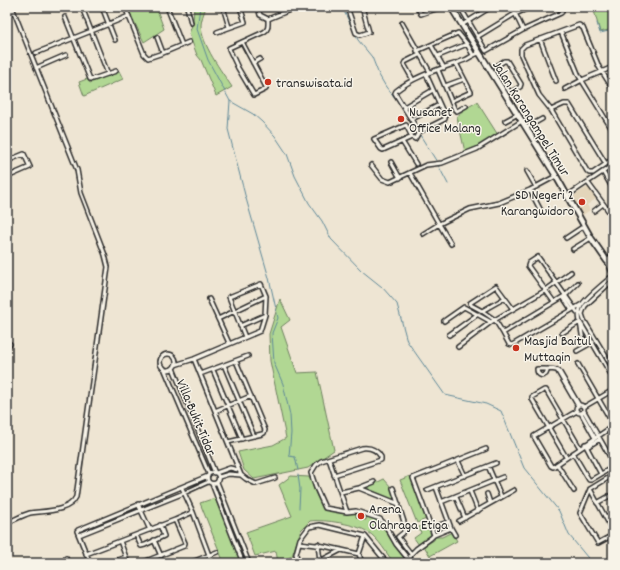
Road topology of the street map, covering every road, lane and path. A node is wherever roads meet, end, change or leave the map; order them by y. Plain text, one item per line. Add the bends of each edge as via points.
1 (12, 7) edge
2 (102, 7) edge
3 (125, 7) edge
4 (167, 7) edge
5 (187, 7) edge
6 (223, 7) edge
7 (240, 7) edge
8 (258, 7) edge
9 (297, 7) edge
10 (347, 7) edge
11 (362, 7) edge
12 (417, 7) edge
13 (442, 7) edge
14 (451, 7) edge
15 (460, 7) edge
16 (492, 7) edge
17 (512, 7) edge
18 (531, 7) edge
19 (560, 7) edge
20 (83, 10) dead end
21 (515, 14) junction
22 (129, 16) junction
23 (65, 17) dead end
24 (268, 19) junction
25 (191, 22) dead end
26 (402, 23) dead end
27 (465, 23) junction
28 (109, 24) junction
29 (229, 27) junction
30 (523, 30) junction
31 (92, 31) junction
32 (218, 32) dead end
33 (561, 32) junction
34 (157, 37) dead end
35 (477, 37) junction
36 (74, 38) junction
37 (540, 39) junction
38 (115, 40) dead end
39 (189, 42) dead end
40 (242, 42) junction
41 (469, 43) junction
42 (182, 45) junction
43 (431, 45) junction
44 (417, 51) junction
45 (36, 53) dead end
46 (163, 53) junction
47 (479, 53) junction
48 (66, 55) dead end
49 (420, 55) junction
50 (473, 55) junction
51 (438, 56) junction
52 (260, 59) dead end
53 (253, 63) junction
54 (456, 63) junction
55 (613, 67) edge
56 (36, 68) junction
57 (444, 68) junction
58 (438, 70) junction
59 (116, 71) dead end
60 (430, 72) junction
61 (602, 72) junction
62 (108, 74) junction
63 (426, 74) junction
64 (464, 79) junction
65 (413, 80) junction
66 (582, 80) junction
67 (503, 81) junction
68 (556, 81) dead end
69 (499, 84) junction
70 (445, 86) junction
71 (565, 89) dead end
72 (613, 89) edge
73 (433, 90) junction
74 (451, 101) junction
75 (439, 105) junction
76 (466, 106) dead end
77 (404, 107) junction
78 (551, 110) junction
79 (518, 114) junction
80 (412, 119) junction
81 (542, 119) dead end
82 (505, 121) dead end
83 (522, 121) junction
84 (526, 128) junction
85 (613, 131) edge
86 (419, 133) junction
87 (412, 137) junction
88 (402, 143) junction
89 (613, 159) edge
90 (7, 161) edge
91 (391, 162) dead end
92 (416, 164) dead end
93 (606, 164) junction
94 (371, 165) dead end
95 (613, 165) edge
96 (527, 171) dead end
97 (602, 172) junction
98 (410, 173) junction
99 (556, 176) junction
100 (7, 177) edge
101 (400, 178) junction
102 (588, 183) junction
103 (536, 187) junction
104 (613, 189) edge
105 (530, 190) junction
106 (567, 196) junction
107 (604, 204) junction
108 (613, 206) edge
109 (608, 210) junction
110 (541, 211) dead end
111 (594, 211) dead end
112 (613, 217) edge
113 (440, 224) junction
114 (584, 226) junction
115 (423, 234) dead end
116 (566, 238) dead end
117 (591, 238) junction
118 (451, 244) dead end
119 (573, 249) dead end
120 (613, 256) edge
121 (607, 261) junction
122 (571, 272) dead end
123 (613, 275) edge
124 (613, 280) edge
125 (558, 283) junction
126 (578, 284) dead end
127 (546, 290) junction
128 (266, 296) junction
129 (564, 296) junction
130 (505, 298) junction
131 (209, 299) dead end
132 (554, 302) junction
133 (583, 303) junction
134 (573, 308) junction
135 (513, 309) junction
136 (482, 311) junction
137 (234, 312) junction
138 (478, 314) junction
139 (581, 314) junction
140 (265, 315) junction
141 (218, 319) junction
142 (495, 320) junction
143 (444, 321) dead end
144 (491, 322) junction
145 (580, 322) junction
146 (240, 326) junction
147 (503, 333) junction
148 (562, 333) dead end
149 (448, 335) dead end
150 (245, 337) junction
151 (597, 340) junction
152 (229, 343) junction
153 (592, 343) junction
154 (458, 347) dead end
155 (584, 347) junction
156 (577, 351) dead end
157 (248, 356) dead end
158 (194, 359) junction
159 (236, 361) junction
160 (578, 364) dead end
161 (224, 365) junction
162 (174, 366) junction
163 (164, 368) junction
164 (613, 368) edge
165 (548, 369) dead end
166 (213, 370) junction
167 (200, 374) junction
168 (613, 378) edge
169 (613, 390) edge
170 (251, 396) junction
171 (598, 398) junction
172 (240, 401) junction
173 (228, 406) junction
174 (578, 406) junction
175 (584, 406) junction
176 (215, 411) junction
177 (577, 411) junction
178 (582, 412) junction
179 (564, 419) junction
180 (613, 425) edge
181 (548, 427) junction
182 (254, 436) junction
183 (596, 437) junction
184 (242, 439) junction
185 (600, 439) junction
186 (228, 442) junction
187 (586, 446) junction
188 (580, 448) junction
189 (486, 450) dead end
190 (573, 453) junction
191 (566, 457) junction
192 (329, 458) junction
193 (458, 461) junction
194 (613, 462) edge
195 (496, 463) dead end
196 (557, 464) junction
197 (488, 466) junction
198 (612, 468) edge
199 (238, 470) junction
200 (216, 473) junction
201 (601, 474) junction
202 (613, 474) edge
203 (208, 475) junction
204 (239, 475) junction
205 (334, 475) junction
206 (464, 476) junction
207 (219, 477) junction
208 (503, 477) dead end
209 (275, 478) dead end
210 (494, 480) junction
211 (208, 482) junction
212 (217, 482) junction
213 (374, 482) dead end
214 (212, 484) junction
215 (436, 487) junction
216 (182, 488) junction
217 (359, 488) junction
218 (393, 488) dead end
219 (590, 489) junction
220 (427, 490) dead end
221 (514, 490) dead end
222 (470, 491) junction
223 (574, 491) dead end
224 (341, 492) junction
225 (184, 493) junction
226 (487, 494) dead end
227 (613, 494) edge
228 (501, 496) junction
229 (456, 497) junction
230 (441, 502) junction
231 (490, 503) junction
232 (597, 503) junction
233 (138, 504) junction
234 (399, 504) junction
235 (140, 510) junction
236 (478, 511) junction
237 (192, 512) junction
238 (347, 512) junction
239 (613, 514) edge
240 (465, 518) junction
241 (606, 518) junction
242 (175, 520) junction
243 (459, 521) dead end
244 (448, 522) junction
245 (7, 523) edge
246 (160, 525) junction
247 (431, 528) junction
248 (451, 528) junction
249 (150, 530) junction
250 (613, 531) edge
251 (455, 534) dead end
252 (79, 535) junction
253 (136, 535) junction
254 (434, 535) junction
255 (613, 535) edge
256 (365, 536) junction
257 (392, 537) junction
258 (398, 537) junction
259 (154, 540) junction
260 (120, 541) junction
261 (299, 543) junction
262 (318, 544) junction
263 (341, 550) junction
264 (217, 552) dead end
265 (86, 554) junction
266 (358, 554) junction
267 (411, 554) junction
268 (209, 555) junction
269 (161, 556) junction
270 (126, 557) junction
271 (66, 558) dead end
272 (144, 562) edge
273 (321, 562) edge
274 (409, 562) edge
275 (67, 563) edge
276 (89, 563) edge
277 (110, 563) edge
278 (128, 563) edge
279 (190, 563) edge
280 (243, 563) edge
281 (249, 563) edge
282 (298, 563) edge
283 (362, 563) edge
284 (387, 563) edge

1 - 56 street
2 - 28 street
3 - 22 street
4 - 42 street
5 - 25 street
6 - 29 street
7 - 29 street via 245,22
8 - 24 street via 260,15
9 - 24 street
10 - 11 street via 356,33 360,36 369,32
12 - 13 street via 421,14
14 - 27 street, Jalan Karangampel Timur
15 - 27 street
16 - 27 street
17 - 21 street
18 - 21 street
19 - 30 street via 561,13
20 - 31 street
21 - 30 street
21 - 35 street
22 - 28 street
22 - 46 street via 145,56 152,58
23 - 36 street
24 - 40 street via 266,31
26 - 44 street
27 - 35 street
27 - 41 street, Jalan Karangampel Timur
28 - 31 street
28 - 38 street
29 - 32 street
30 - 35 street via 486,51
31 - 36 street
31 - 62 street
33 - 37 street
33 - 61 street via 581,26
33 - 66 street
34 - 46 street
36 - 45 street
36 - 62 street via 90,79
37 - 68 street
37 - 78 street via 525,45 520,51 539,95
39 - 42 street
40 - 53 street
40 - 53 street via 229,50 254,96 266,89
41 - 43 street via 458,33
41 - 47 street, Jalan Karangampel Timur
41 - 50 street
41 - 51 street
42 - 46 street
43 - 44 street
43 - 51 street
44 - 49 street
47 - 50 street
47 - 69 street, Jalan Karangampel Timur
48 - 56 street
49 - 60 street
49 - 65 street via 404,64
50 - 54 street
51 - 57 street
52 - 53 street
54 - 57 street
54 - 64 street
55 - 61 street
56 - 245 street via 77,170 82,193 108,266 76,497 67,505 28,514
57 - 58 street
58 - 60 street
58 - 70 street
59 - 62 street
60 - 63 street
61 - 66 street
61 - 72 street
63 - 65 street
63 - 73 street
64 - 70 street
64 - 74 street via 471,92
65 - 77 street via 395,92
66 - 71 street
66 - 85 street
67 - 67 street via 495,67 506,61 521,85 510,92
67 - 69 street
69 - 79 street, Jalan Karangampel Timur
70 - 74 street
73 - 75 street
73 - 77 street
74 - 76 street via 456,111
75 - 80 street
75 - 86 street via 445,119
77 - 80 street
78 - 93 street via 569,104
78 - 93 street via 588,173 593,173
79 - 82 street
79 - 83 street, Jalan Karangampel Timur
80 - 86 street
81 - 84 street
83 - 84 street, Jalan Karangampel Timur
83 - 98 street via 482,147 426,165
84 - 99 street, Jalan Karangampel Timur
86 - 87 street via 415,139
87 - 88 street
87 - 88 street via 406,125 374,139 383,150
88 - 92 street
89 - 93 street
90 - 100 street via 24,154 30,167
91 - 101 street
94 - 101 street via 386,181
95 - 97 street
96 - 103 street
97 - 102 street
97 - 104 street
98 - 101 street
98 - 113 street
99 - 103 street
99 - 106 street, Jalan Karangampel Timur
102 - 106 street
102 - 107 street
103 - 105 street
105 - 110 street
105 - 113 street via 494,205 470,209
106 - 114 street, Jalan Karangampel Timur
107 - 109 street
107 - 111 street
108 - 109 street
109 - 112 street
113 - 115 street
113 - 118 street
114 - 116 street
114 - 117 street, Jalan Karangampel Timur
117 - 119 street
117 - 121 street, Jalan Karangampel Timur
120 - 121 street
121 - 123 street, Jalan Karangampel Timur
122 - 125 street
123 - 133 street
124 - 139 street via 585,306
125 - 127 street
125 - 127 street via 537,257 528,266
125 - 129 street
126 - 129 street
127 - 132 street
127 - 135 street
128 - 137 street
128 - 137 street via 261,284 229,297
128 - 140 street
129 - 132 street
129 - 134 street
130 - 135 street
130 - 136 street
130 - 136 street via 496,286 470,303
131 - 141 street
132 - 147 street
133 - 134 street
133 - 139 street
134 - 139 street
134 - 147 street via 512,345
135 - 142 street
136 - 142 street
137 - 141 street
137 - 146 street
138 - 143 street via 464,307
138 - 144 street
138 - 149 street
139 - 145 street
139 - 151 street
140 - 146 street
140 - 150 street via 260,331
141 - 152 street
142 - 144 street
142 - 147 street
144 - 154 street
145 - 148 street
145 - 153 street
145 - 155 street
146 - 150 street
150 - 152 street
151 - 153 street
151 - 164 street
152 - 158 street
153 - 155 street
153 - 168 street
155 - 156 street
157 - 159 street
158 - 162 street
158 - 167 street
159 - 161 street
159 - 170 street
160 - 171 street
161 - 166 street
161 - 172 street
162 - 163 street, Villa Bukit Tidar via 169,370
162 - 163 street, Villa Bukit Tidar via 173,356 166,355 161,361
162 - 200 street, Villa Bukit Tidar
163 - 203 street, Villa Bukit Tidar
165 - 174 street via 557,370
166 - 167 street
166 - 173 street
167 - 176 street
169 - 171 street
170 - 172 street
170 - 182 street via 265,430 264,433
171 - 175 street
171 - 180 street
172 - 173 street
172 - 182 street
173 - 176 street
173 - 184 street
174 - 175 street
174 - 177 street
175 - 178 street
176 - 186 street
177 - 178 street
177 - 179 street
178 - 183 street
179 - 181 street
179 - 181 street via 544,390 532,399
179 - 188 street
180 - 183 street
181 - 191 street
181 - 196 street via 534,437 551,466
182 - 184 street
183 - 185 street
183 - 187 street
184 - 186 street
185 - 187 street
185 - 194 street
186 - 199 street
187 - 188 street
187 - 201 street
188 - 190 street
189 - 193 street
190 - 191 street
190 - 201 street via 588,479 591,480
191 - 196 street
192 - 205 street
192 - 205 street via 365,447 375,450 381,457 381,460
192 - 238 street via 321,461 311,473 325,508
193 - 206 street
193 - 247 street via 413,478
195 - 197 street
196 - 223 street
197 - 206 street
197 - 210 street
198 - 201 street
198 - 202 street
199 - 200 street via 230,468
199 - 204 street
200 - 203 street
200 - 207 street
202 - 219 street
203 - 211 street
203 - 216 street
204 - 207 street
204 - 209 street via 256,484
205 - 224 street
206 - 215 street
207 - 212 street
208 - 210 street
210 - 222 street
210 - 228 street
211 - 214 street
211 - 225 street
212 - 214 street
212 - 281 street
213 - 217 street
214 - 280 street
215 - 220 street
215 - 230 street
216 - 225 street
216 - 233 street
217 - 224 street
217 - 234 street
218 - 234 street
219 - 232 street
219 - 255 street via 580,514 598,543
221 - 228 street
222 - 229 street
222 - 236 street
224 - 238 street
225 - 235 street
225 - 237 street
226 - 231 street
227 - 232 street
228 - 231 street
229 - 230 street
229 - 240 street
230 - 244 street
231 - 236 street
232 - 241 street
233 - 235 street
233 - 252 street via 83,527 77,531
234 - 258 street via 406,528
235 - 249 street
235 - 252 street
236 - 240 street
237 - 242 street
237 - 268 street
238 - 257 street via 356,511 380,519
239 - 241 street
240 - 243 street
241 - 250 street
242 - 246 street
242 - 269 street via 185,545
244 - 247 street
244 - 248 street
246 - 249 street
246 - 259 street via 164,536
247 - 254 street
248 - 251 street
248 - 254 street
249 - 253 street
252 - 265 street
253 - 259 street via 141,546
253 - 260 street
254 - 267 street
256 - 261 street via 320,525 309,528
256 - 266 street
256 - 284 street
257 - 258 street
257 - 274 street
258 - 267 street
259 - 269 street
260 - 265 street
260 - 270 street
261 - 262 street
261 - 282 street via 296,554
262 - 263 street
262 - 273 street
263 - 266 street
263 - 273 street
264 - 268 street
265 - 276 street
266 - 283 street
267 - 274 street
268 - 279 street
269 - 272 street
270 - 277 street
270 - 278 street
271 - 275 street

